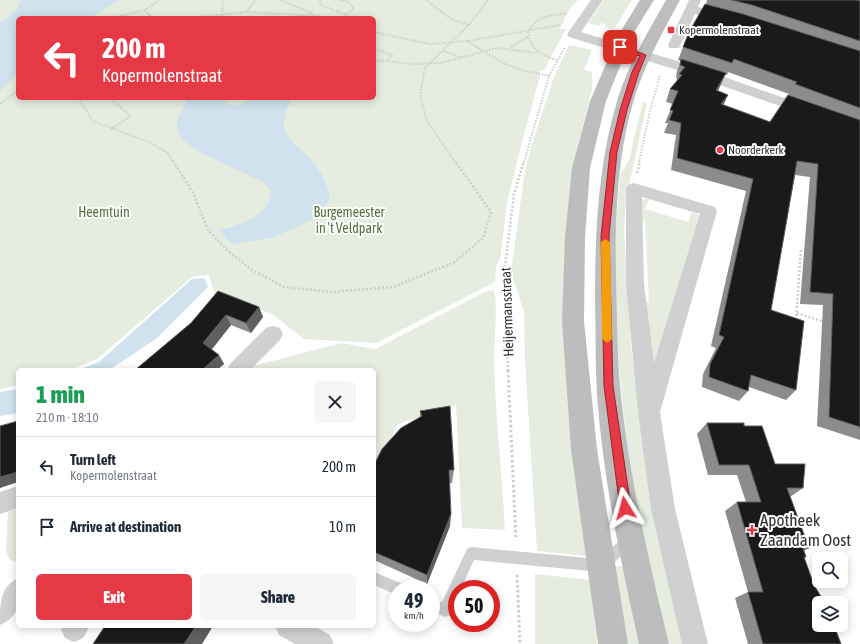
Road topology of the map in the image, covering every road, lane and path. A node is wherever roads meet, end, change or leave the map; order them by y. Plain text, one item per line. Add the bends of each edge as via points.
1 (160, 0) edge
2 (223, 0) edge
3 (256, 0) edge
4 (280, 0) edge
5 (320, 0) edge
6 (339, 0) edge
7 (426, 0) edge
8 (488, 0) edge
9 (597, 0) edge
10 (647, 0) edge
11 (673, 0) edge
12 (692, 5) edge
13 (145, 10) junction
14 (246, 12) junction
15 (347, 15) joint
16 (120, 16) edge
17 (150, 16) edge
18 (222, 16) edge
19 (227, 16) edge
20 (319, 16) joint
21 (735, 20) edge
22 (580, 25) junction
23 (470, 26) junction
24 (528, 31) junction
25 (376, 32) edge
26 (528, 37) junction
27 (468, 41) junction
28 (453, 43) junction
29 (674, 45) dead end
30 (511, 47) junction
31 (620, 47) junction
32 (376, 49) edge
33 (482, 50) junction
34 (444, 51) junction
35 (537, 53) junction
36 (643, 55) junction
37 (463, 58) junction
38 (376, 60) edge
39 (557, 60) junction
40 (386, 62) junction
41 (666, 62) junction
42 (429, 64) junction
43 (549, 76) junction
44 (16, 92) edge
45 (79, 100) edge
46 (113, 100) edge
47 (0, 104) edge
48 (823, 116) edge
49 (111, 129) junction
50 (634, 189) junction
51 (801, 249) dead end
52 (797, 313) junction
53 (832, 324) edge
54 (795, 328) edge
55 (273, 334) dead end
56 (240, 368) edge
57 (649, 412) junction
58 (16, 498) edge
59 (0, 503) edge
60 (630, 539) junction
61 (517, 558) junction
62 (601, 566) junction
63 (376, 579) edge
64 (388, 584) edge
65 (16, 592) edge
66 (440, 608) edge
67 (0, 612) edge
68 (520, 644) edge
69 (613, 644) edge
70 (654, 644) edge
71 (695, 644) edge

1 - 13 path
2 - 18 path
3 - 14 path
4 - 20 path
5 - 15 path via 321,5
6 - 15 path via 346,1 354,8
7 - 23 path via 447,17
8 - 23 path
9 - 22 street
10 - 31 main road
11 - 36 main road
12 - 21 street
12 - 29 street
13 - 16 path
13 - 17 path
14 - 19 path
14 - 20 path
22 - 24 path via 562,25
22 - 24 path via 570,13 543,17 535,21
22 - 31 street
22 - 39 path, Heijermansstraat
23 - 28 path
24 - 26 path
24 - 27 path
25 - 28 path via 414,42
26 - 30 path
26 - 35 path
27 - 28 path
27 - 33 path
28 - 34 path
30 - 33 path
30 - 35 path
31 - 36 street
31 - 62 main road via 592,120 581,168 575,238 573,320 584,449
32 - 40 path via 392,55
33 - 37 path
33 - 43 path via 521,70
34 - 37 path
34 - 42 path
35 - 39 path
36 - 41 street
36 - 60 main road via 623,110 614,152 605,236 609,398
37 - 42 path
38 - 40 path
39 - 43 path, Heijermansstraat
40 - 42 path via 403,65
41 - 48 street
41 - 50 path via 650,111
42 - 49 path via 425,68 420,96 428,121 491,212 483,238 453,263 393,287 331,292 284,287 252,270 227,250 208,230 193,193 168,153 149,142
43 - 61 path, Heijermansstraat via 514,194 504,275
44 - 47 path
45 - 49 path via 92,121
46 - 49 path via 130,116
50 - 57 street via 635,284
50 - 57 street via 709,211
51 - 52 path
52 - 53 path
52 - 54 path
55 - 56 street
57 - 71 street via 663,509
58 - 59 street
60 - 62 lane
60 - 70 main road
61 - 62 lane
61 - 66 lane via 471,552 445,610
61 - 68 path, Heijermansstraat
62 - 69 main road
63 - 64 lane
65 - 67 street

